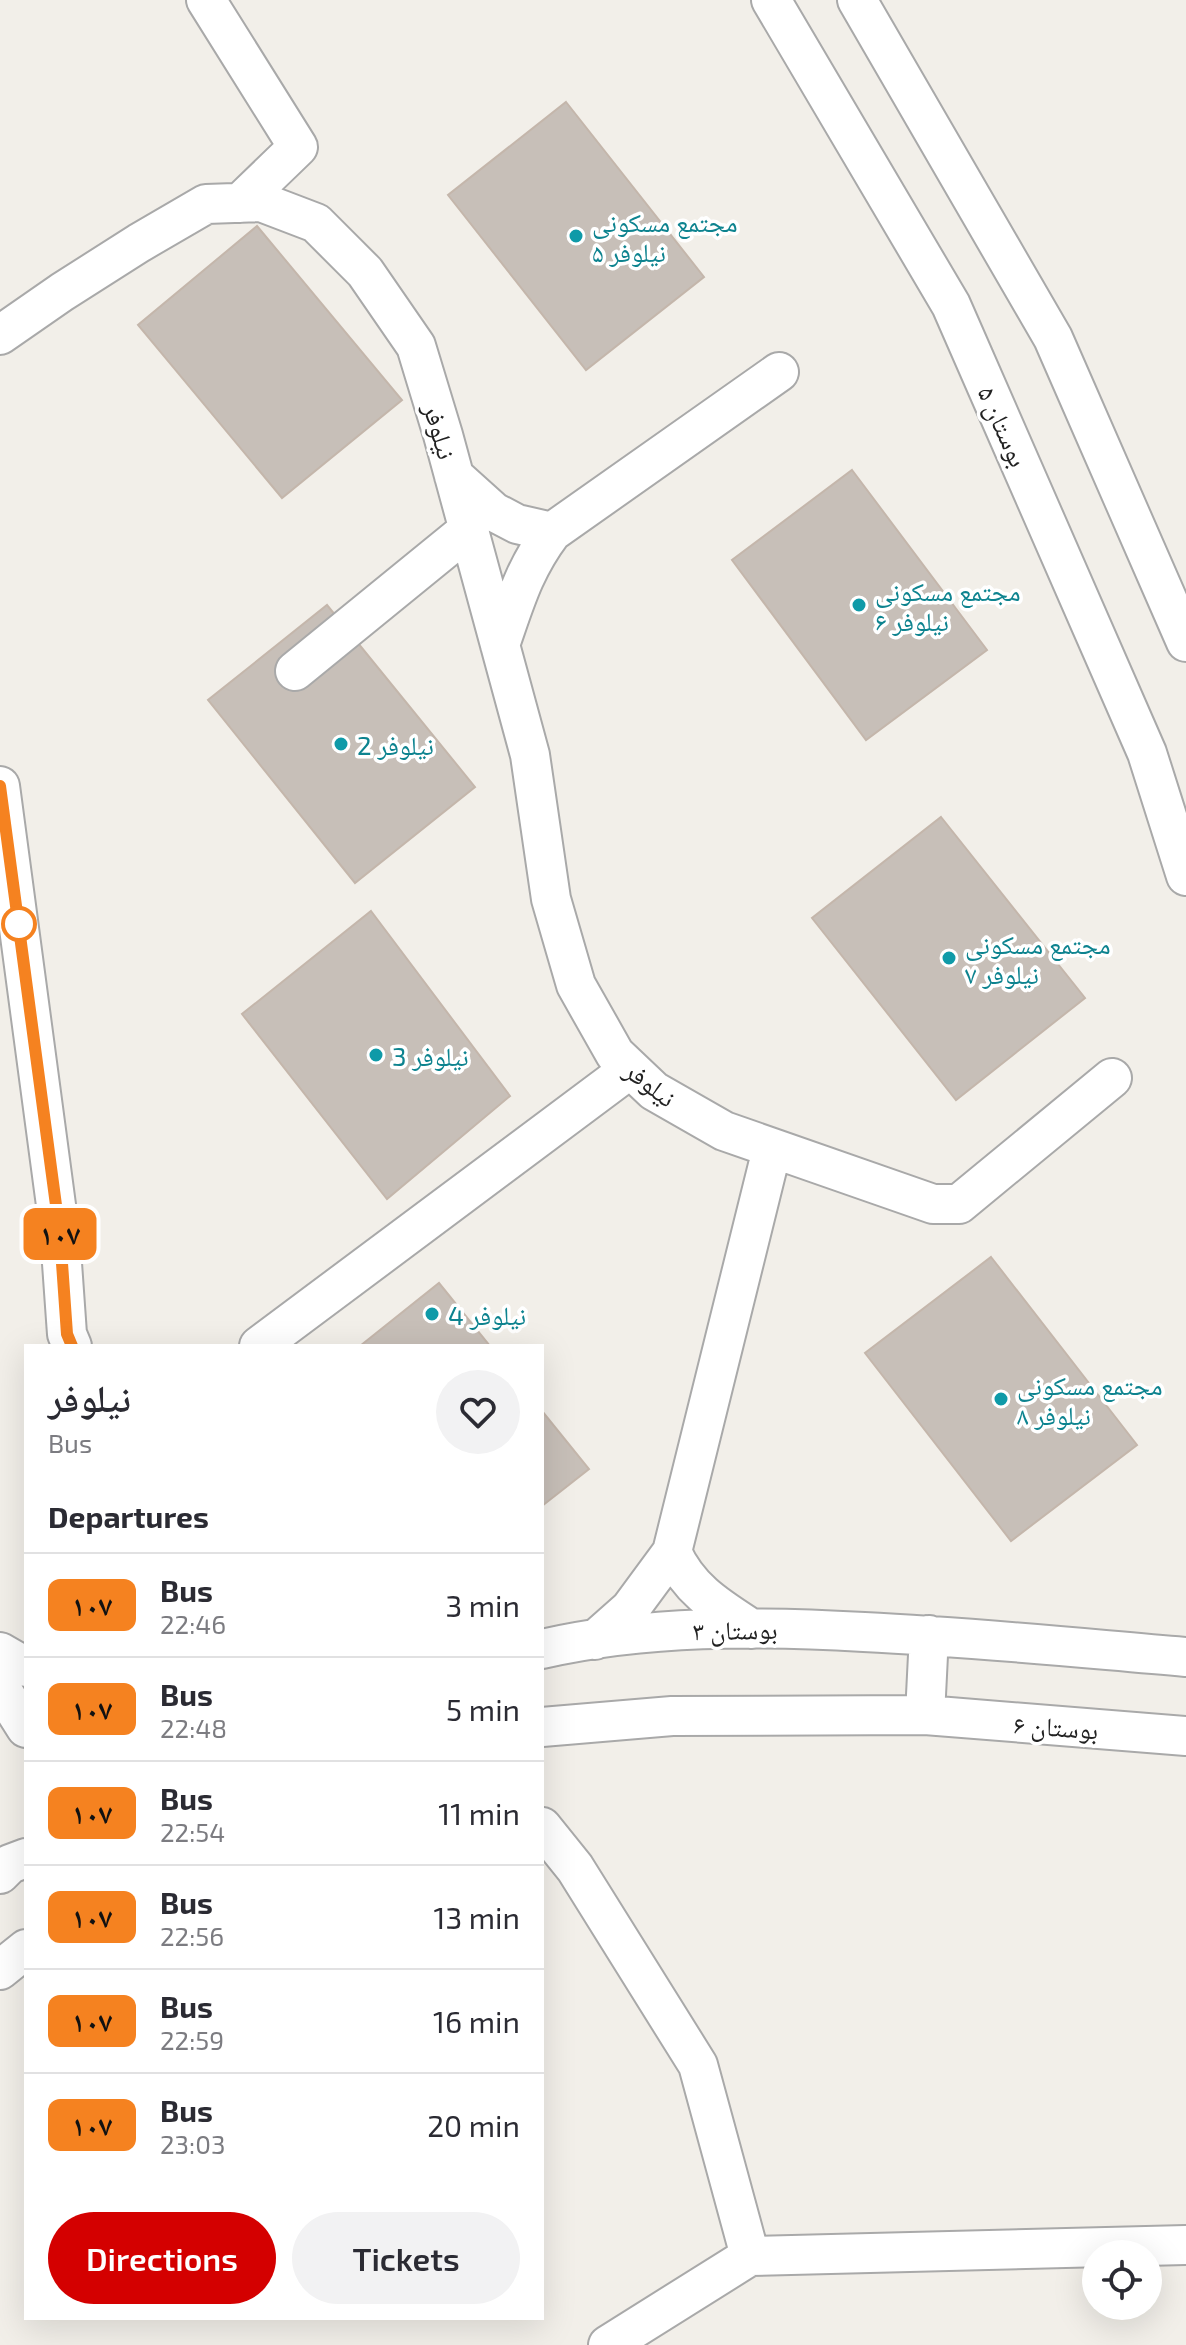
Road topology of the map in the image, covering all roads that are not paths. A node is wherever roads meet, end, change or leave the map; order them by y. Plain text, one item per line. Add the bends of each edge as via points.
1 (206, 0) edge
2 (771, 0) edge
3 (857, 0) edge
4 (240, 203) junction
5 (0, 335) edge
6 (779, 372) dead end
7 (454, 476) junction
8 (468, 530) junction
9 (552, 532) junction
10 (1186, 642) edge
11 (500, 645) junction
12 (295, 671) dead end
13 (0, 786) edge
14 (1186, 876) edge
15 (630, 1069) junction
16 (1112, 1078) dead end
17 (772, 1149) junction
18 (71, 1344) edge
19 (262, 1344) edge
20 (672, 1552) junction
21 (752, 1629) junction
22 (929, 1635) junction
23 (595, 1640) junction
24 (544, 1649) edge
25 (0, 1652) edge
26 (1186, 1657) edge
27 (24, 1666) edge
28 (0, 1687) edge
29 (925, 1715) junction
30 (24, 1725) edge
31 (544, 1727) edge
32 (1186, 1736) edge
33 (544, 1829) edge
34 (24, 1951) edge
35 (0, 1970) edge
36 (1186, 2245) edge
37 (750, 2256) junction
38 (608, 2345) edge

1 - 4 street via 298,147
2 - 14 street, بوستان ۵ via 951,305 1147,753
3 - 10 street via 1053,338
4 - 5 street, نیلوفر via 206,204
4 - 7 street, نیلوفر via 261,202 316,223 365,272 416,346
6 - 9 street
7 - 8 street, نیلوفر
7 - 9 street via 494,512
8 - 11 street, نیلوفر
8 - 12 street
9 - 11 street via 523,578
11 - 15 street, نیلوفر via 530,755 551,899 576,985 615,1054
13 - 18 street
15 - 17 street, نیلوفر via 654,1091 724,1131
15 - 19 street
16 - 17 street, نیلوفر via 959,1204 933,1204
17 - 20 street
20 - 21 street via 697,1589
20 - 23 street via 630,1609
21 - 22 street, بوستان ۳
21 - 23 street, بوستان ۳ via 672,1630
22 - 26 street
22 - 29 street
23 - 24 street, بوستان ۳
25 - 27 street
28 - 30 street
29 - 31 street via 672,1716
29 - 32 street, بوستان ۶
33 - 37 street via 575,1868 698,2065
34 - 35 street
36 - 37 street
37 - 38 street

